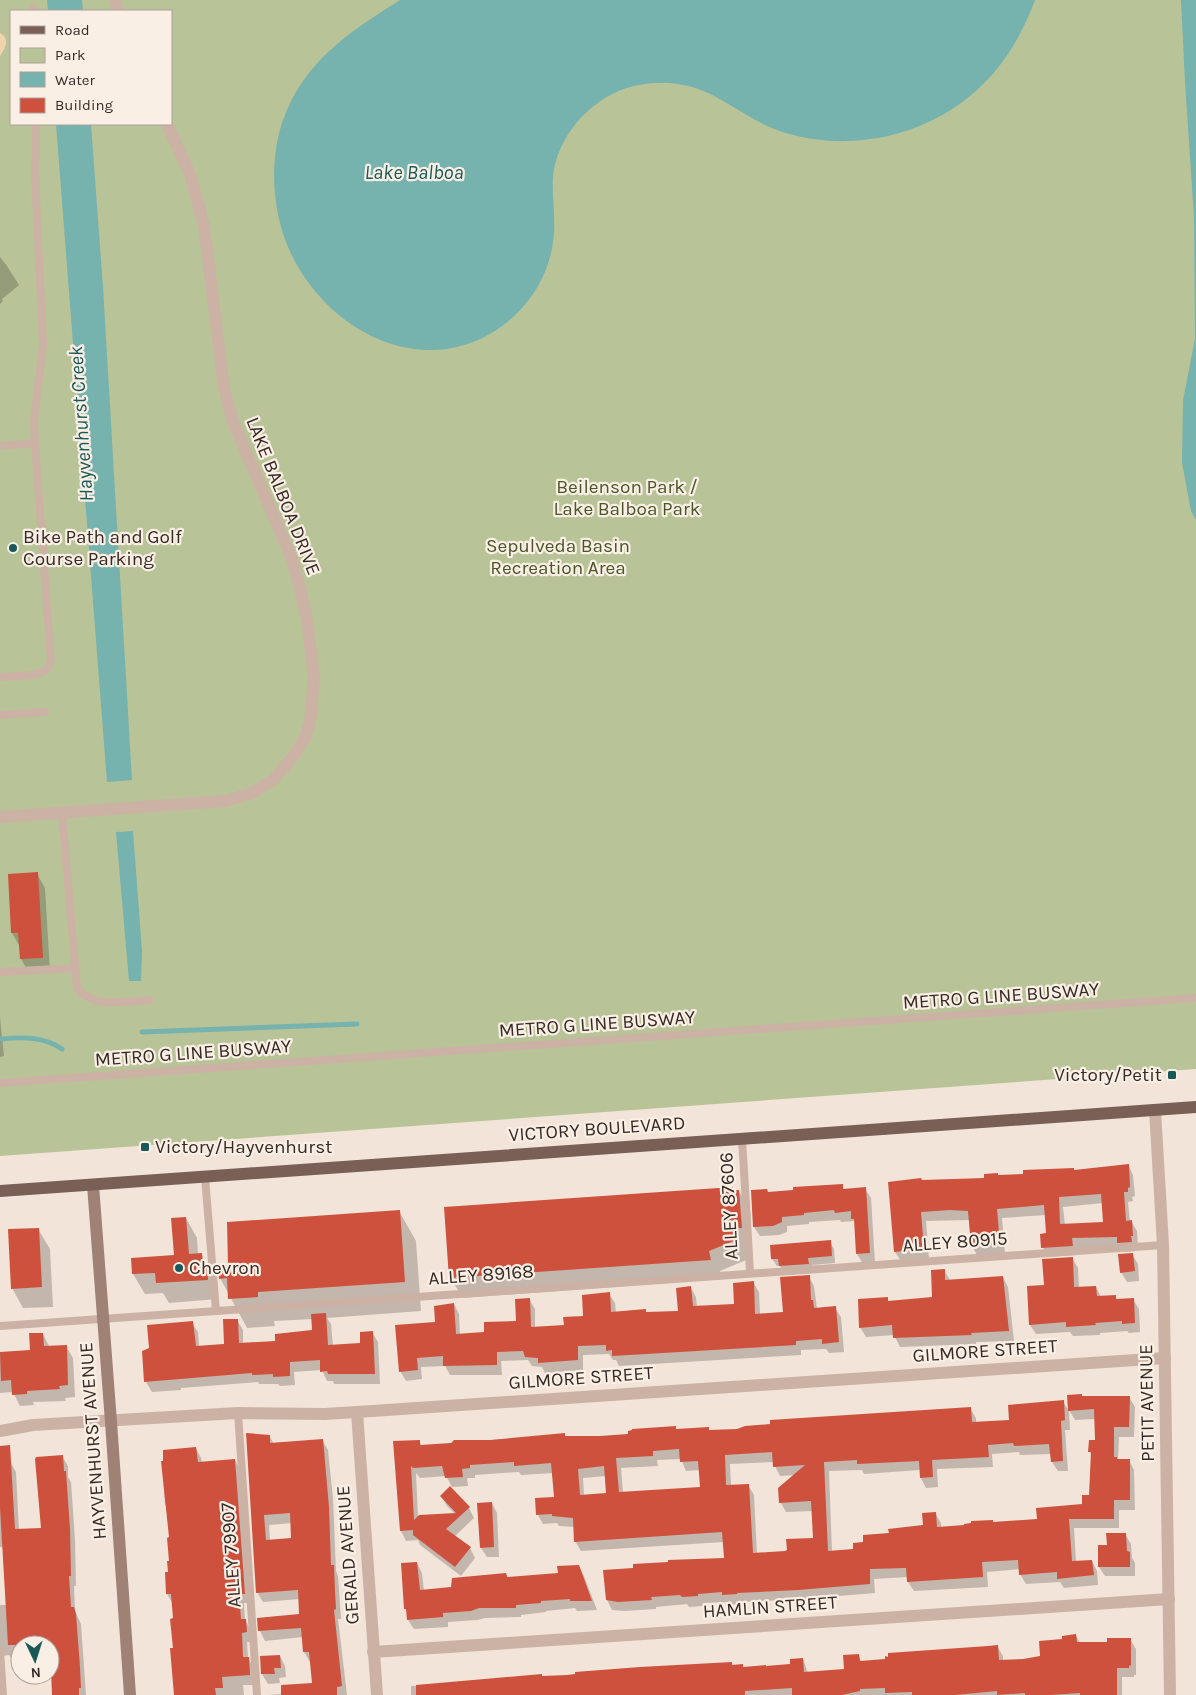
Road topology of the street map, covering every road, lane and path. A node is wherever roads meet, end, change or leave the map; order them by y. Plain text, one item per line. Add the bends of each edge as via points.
1 (36, 125) edge
2 (167, 125) edge
3 (35, 443) junction
4 (0, 446) edge
5 (0, 677) edge
6 (45, 712) dead end
7 (0, 715) edge
8 (62, 813) junction
9 (0, 817) edge
10 (75, 968) junction
11 (0, 972) edge
12 (1196, 998) edge
13 (149, 1000) dead end
14 (0, 1083) edge
15 (1196, 1107) edge
16 (1155, 1110) junction
17 (742, 1138) junction
18 (205, 1177) junction
19 (93, 1185) junction
20 (0, 1191) edge
21 (1163, 1245) junction
22 (750, 1272) junction
23 (216, 1310) junction
24 (102, 1319) junction
25 (0, 1326) edge
26 (1165, 1358) junction
27 (357, 1412) junction
28 (238, 1413) junction
29 (111, 1422) junction
30 (0, 1431) edge
31 (1169, 1600) junction
32 (0, 1651) edge
33 (374, 1652) junction
34 (3, 1695) edge
35 (130, 1695) edge
36 (257, 1695) edge
37 (377, 1695) edge
38 (1170, 1695) edge

1 - 3 lane via 35,174 43,344 34,421
2 - 8 street, LAKE BALBOA DRIVE via 190,174 204,225 219,362 233,422 292,559 301,592 314,679 310,722 305,738 292,758 273,780 252,793 225,801
3 - 4 lane
3 - 5 lane via 51,661 48,668 37,674
6 - 7 lane
8 - 9 street, LAKE BALBOA DRIVE
8 - 10 lane
10 - 11 lane
10 - 13 lane via 77,988 83,996 101,1002
12 - 14 lane, METRO G LINE BUSWAY
15 - 16 main road, VICTORY BOULEVARD
16 - 17 main road, VICTORY BOULEVARD
16 - 21 street, PETIT AVENUE
17 - 18 main road, VICTORY BOULEVARD
17 - 22 lane, ALLEY 87606
18 - 19 main road, VICTORY BOULEVARD
18 - 23 lane
19 - 20 main road, VICTORY BOULEVARD
19 - 24 main road, HAYVENHURST AVENUE
21 - 22 lane, ALLEY 80915
21 - 26 street, PETIT AVENUE
22 - 23 lane, ALLEY 89168
23 - 24 lane, ALLEY 89168
24 - 25 lane, ALLEY 89168
24 - 29 main road, HAYVENHURST AVENUE
26 - 27 street, GILMORE STREET
26 - 31 street, PETIT AVENUE
27 - 28 street, GILMORE STREET
27 - 33 street, GERALD AVENUE
28 - 29 street, GILMORE STREET
28 - 36 lane, ALLEY 79907
29 - 30 street, GILMORE STREET via 33,1425
29 - 35 main road, HAYVENHURST AVENUE
31 - 33 street, HAMLIN STREET
31 - 38 street, PETIT AVENUE
32 - 34 lane
33 - 37 street, GERALD AVENUE

